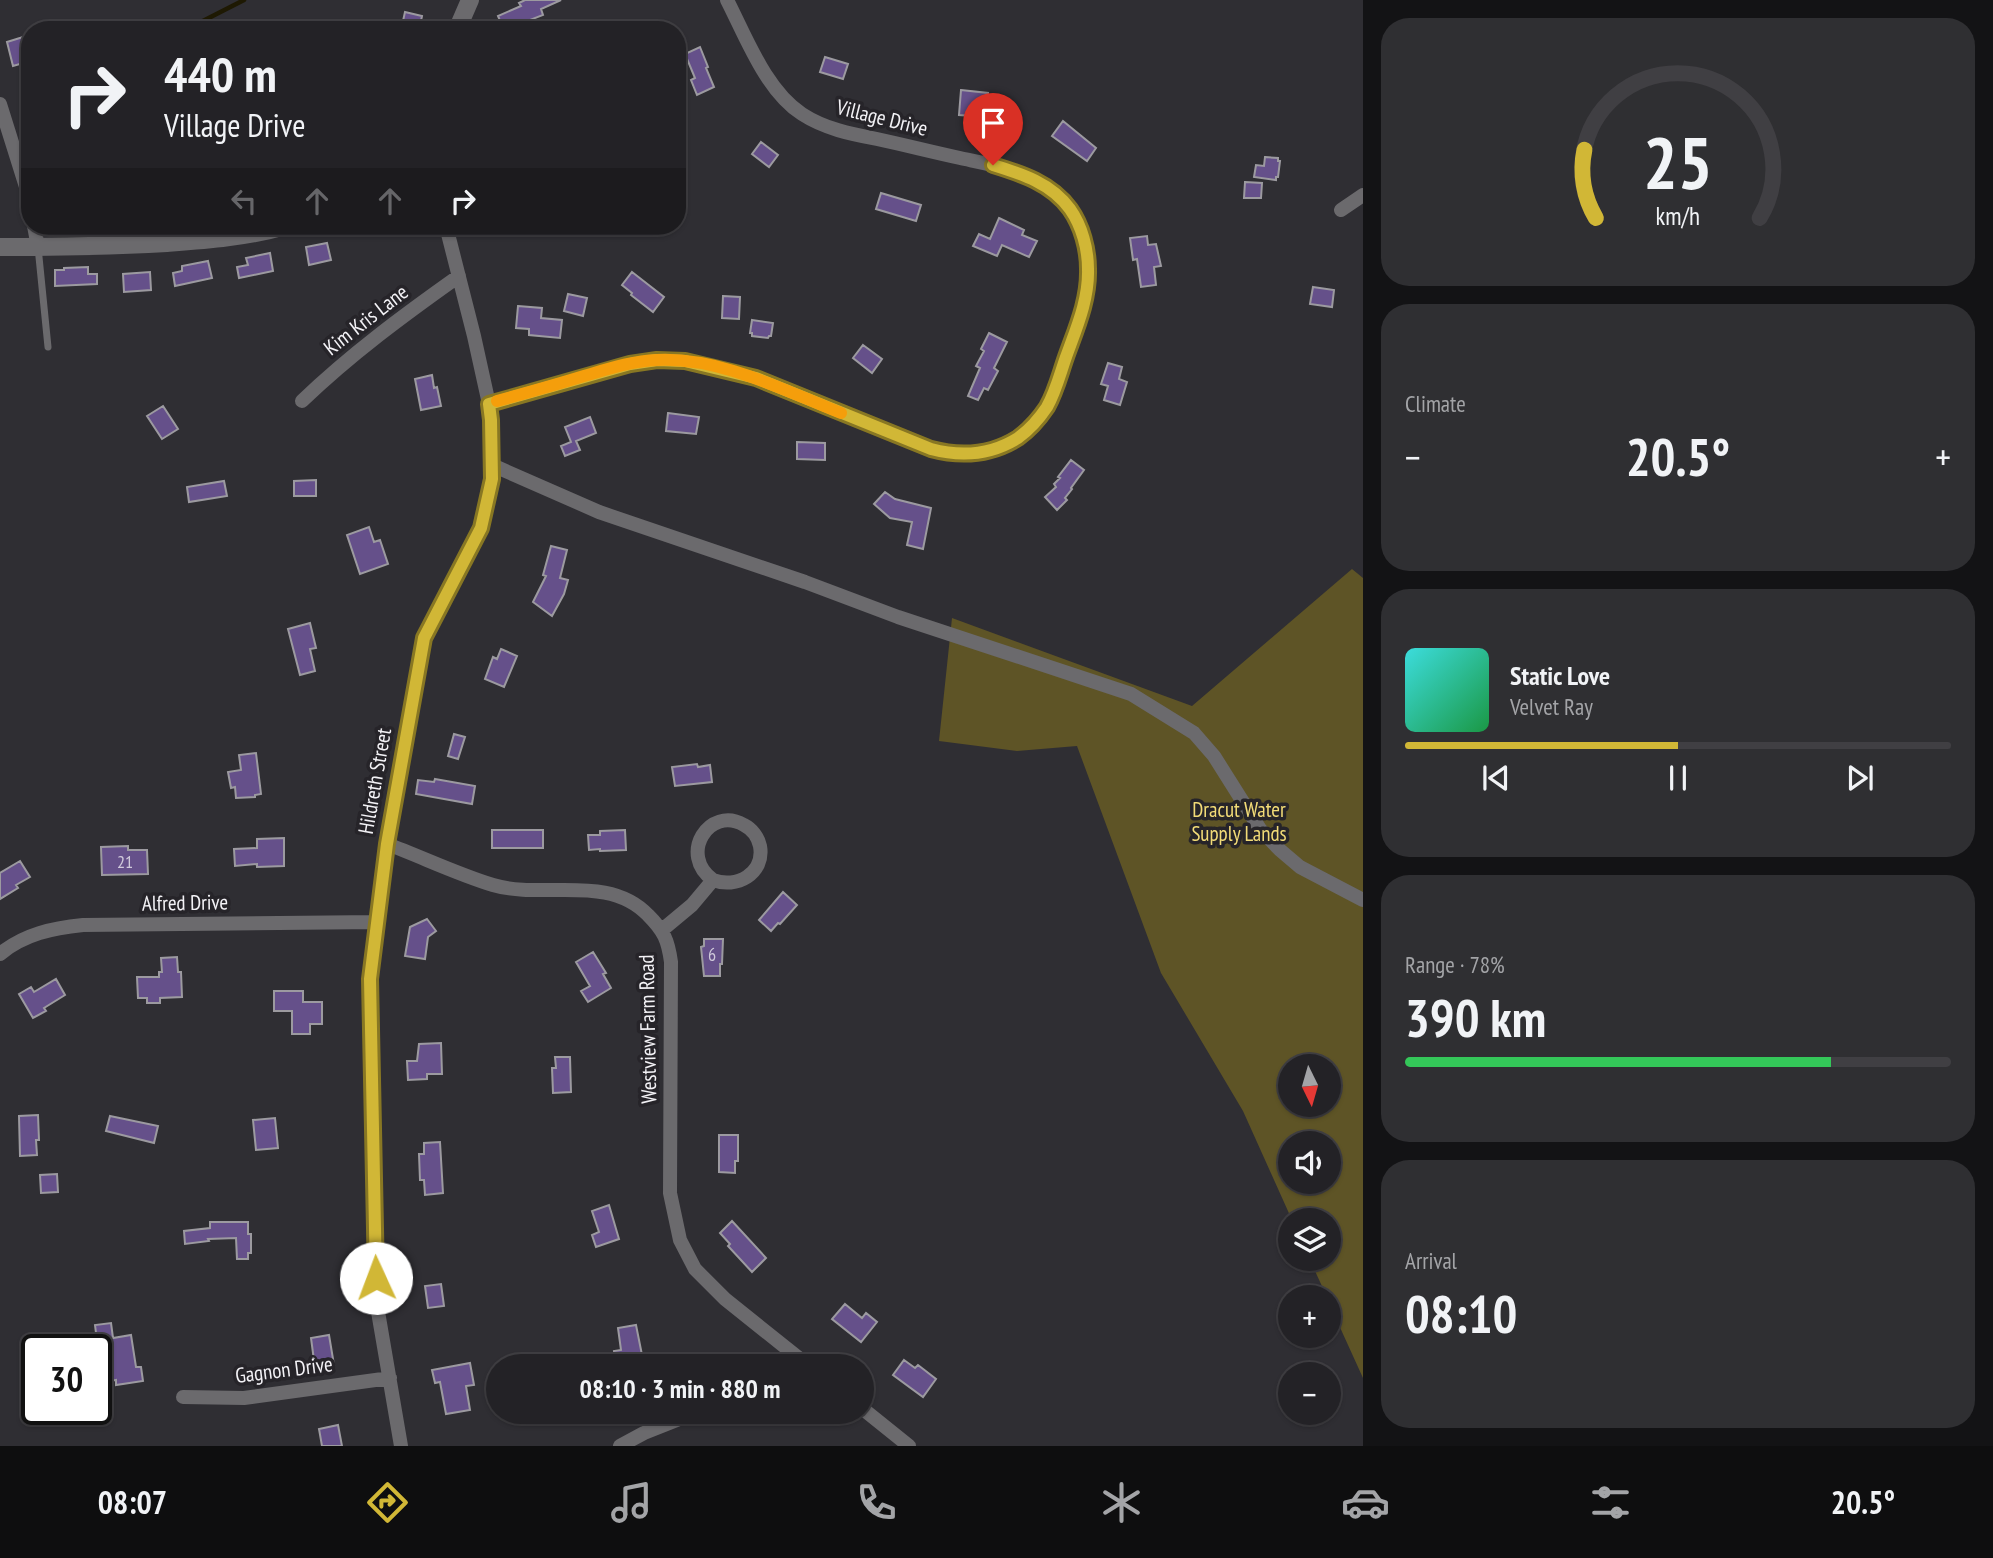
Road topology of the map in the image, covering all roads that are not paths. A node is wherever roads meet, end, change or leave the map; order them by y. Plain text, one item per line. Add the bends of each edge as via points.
1 (470, 0) edge
2 (727, 0) edge
3 (461, 21) edge
4 (0, 104) edge
5 (21, 171) edge
6 (1363, 195) edge
7 (1341, 210) dead end
8 (36, 235) edge
9 (243, 235) edge
10 (448, 235) edge
11 (0, 247) edge
12 (38, 247) junction
13 (459, 276) junction
14 (48, 347) dead end
15 (302, 401) dead end
16 (489, 404) junction
17 (492, 466) junction
18 (387, 844) junction
19 (713, 880) junction
20 (1363, 900) edge
21 (377, 922) junction
22 (662, 930) junction
23 (0, 954) edge
24 (794, 1354) edge
25 (390, 1378) junction
26 (183, 1397) dead end
27 (874, 1418) edge
28 (667, 1424) edge
29 (401, 1446) edge
30 (621, 1446) edge
31 (909, 1446) edge

1 - 3 street
2 - 16 street, Village Drive via 772,84 800,113 849,133 1014,172 1045,185 1069,208 1083,238 1087,283 1079,322 1048,404 1018,437 990,450 960,454 931,449 756,378 685,361 630,364
4 - 5 street
6 - 7 street
8 - 12 street
9 - 12 street
10 - 13 street, Hildreth Street
11 - 12 street
12 - 14 lane
13 - 15 street, Kim Kris Lane via 390,325
13 - 16 street, Hildreth Street
16 - 17 street, Hildreth Street
17 - 18 street, Hildreth Street via 481,528 424,638
17 - 20 street via 599,512 1131,694 1194,733 1260,829 1280,850 1300,867
18 - 21 street, Hildreth Street
18 - 22 street, Westview Farm Road via 493,885 526,891 612,893 641,908
19 - 19 street via 740,882 758,863 756,837 741,823 721,822 701,838 698,858
19 - 22 street
21 - 23 street, Alfred Drive via 83,925 41,932
21 - 25 street, Hildreth Street via 370,979 376,1289
22 - 24 street, Westview Farm Road via 671,962 670,1193 680,1240 695,1269
25 - 26 street, Gagnon Drive via 244,1398
25 - 29 street, Hildreth Street
27 - 31 street
28 - 30 street

